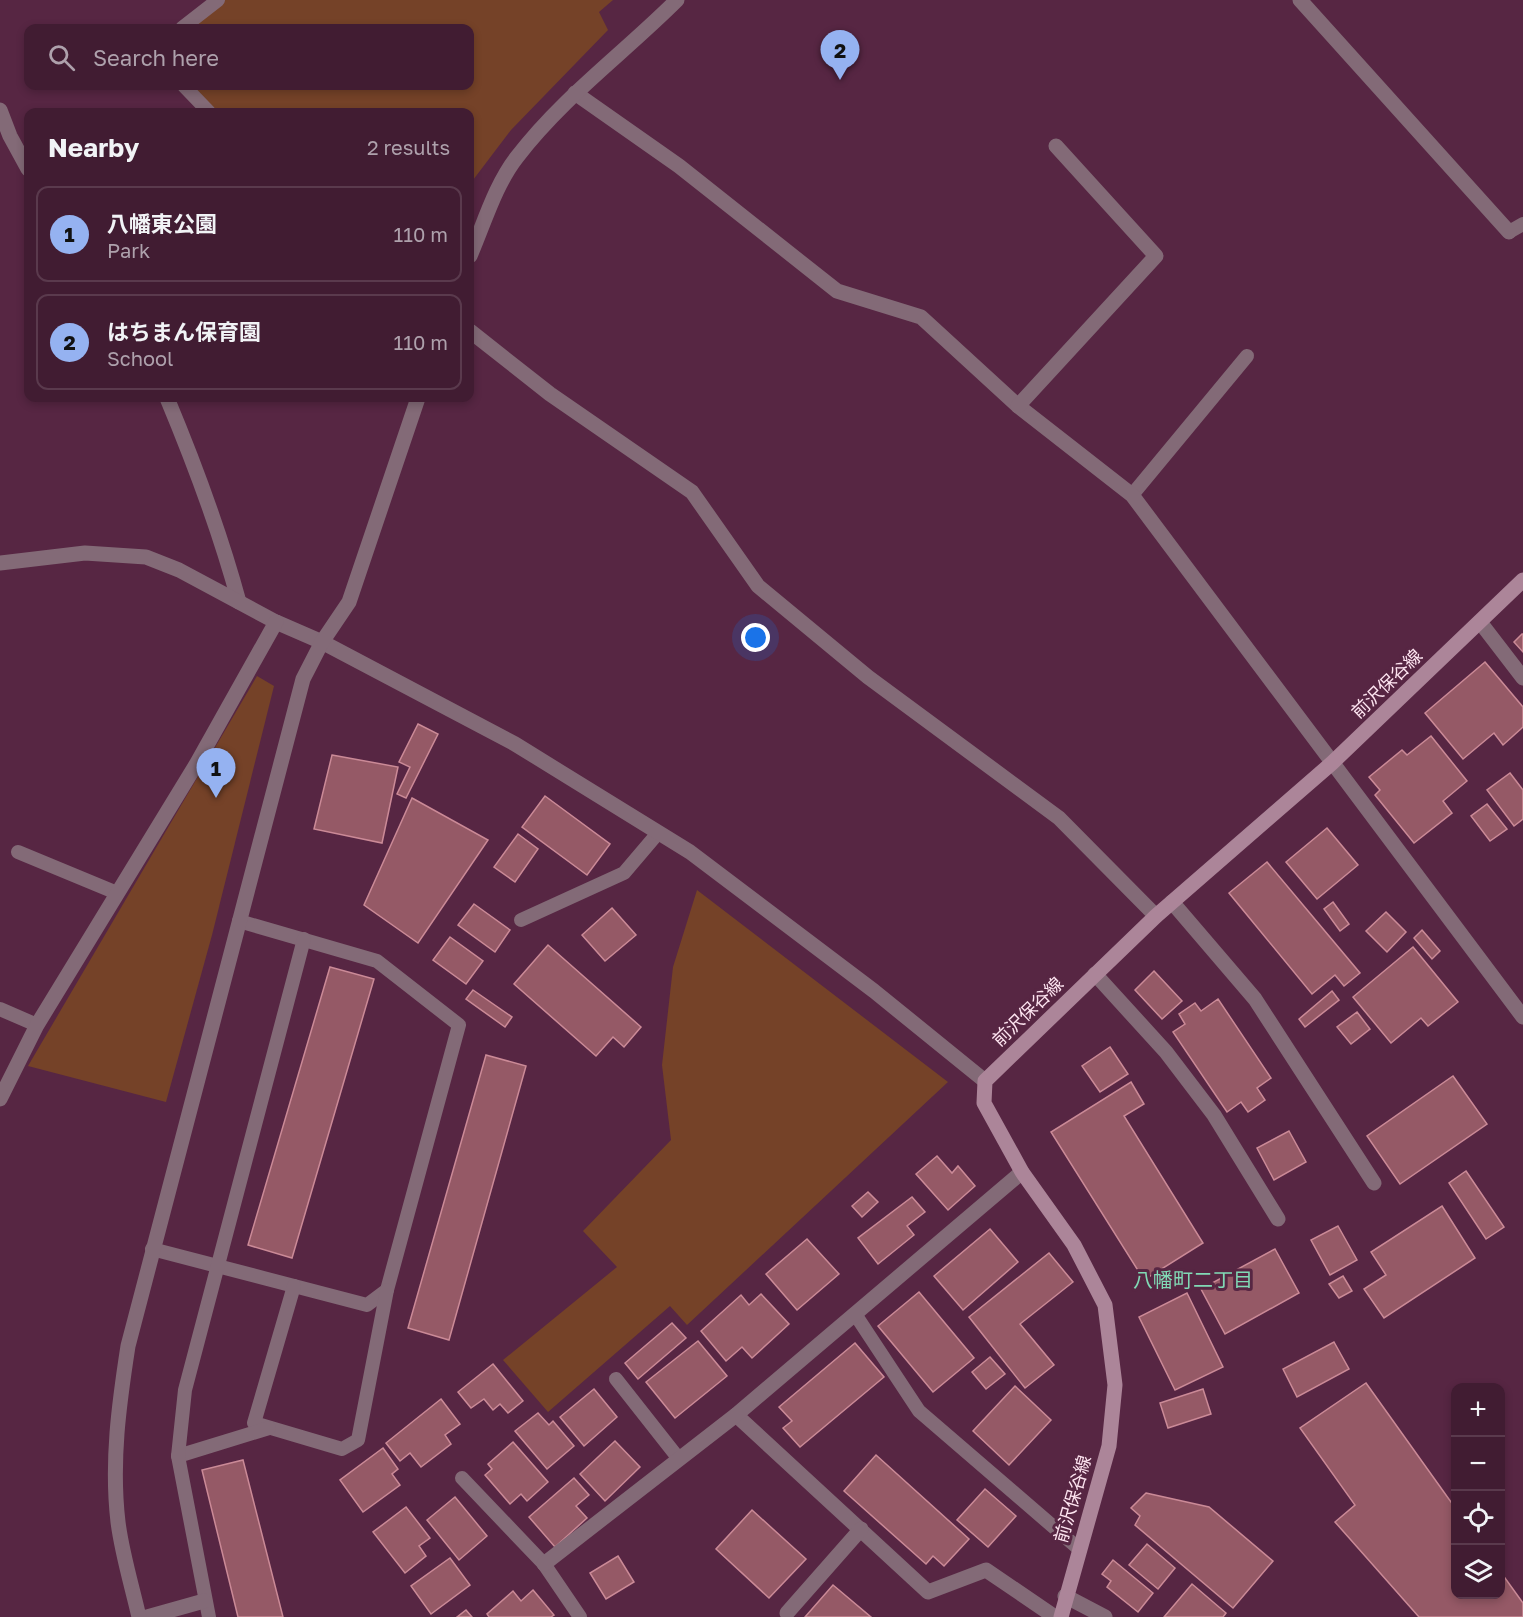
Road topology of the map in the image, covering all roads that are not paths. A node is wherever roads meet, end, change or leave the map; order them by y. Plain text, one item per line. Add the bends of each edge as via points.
1 (218, 0) edge
2 (1300, 0) edge
3 (672, 2) edge
4 (187, 24) edge
5 (188, 90) edge
6 (575, 93) junction
7 (205, 108) edge
8 (0, 110) edge
9 (1056, 146) dead end
10 (24, 162) edge
11 (1523, 224) edge
12 (1509, 232) joint
13 (474, 247) edge
14 (474, 334) edge
15 (1247, 356) dead end
16 (169, 402) edge
17 (417, 402) edge
18 (1018, 406) junction
19 (1132, 495) junction
20 (2, 565) edge
21 (1523, 580) edge
22 (239, 602) junction
23 (276, 622) junction
24 (1480, 622) junction
25 (322, 642) junction
26 (1523, 678) edge
27 (1332, 763) junction
28 (658, 833) junction
29 (18, 852) dead end
30 (117, 893) junction
31 (1172, 902) junction
32 (1156, 916) junction
33 (521, 920) dead end
34 (239, 921) junction
35 (304, 939) junction
36 (1095, 975) junction
37 (0, 1009) edge
38 (1523, 1017) edge
39 (37, 1025) junction
40 (985, 1081) junction
41 (0, 1099) edge
42 (1022, 1172) junction
43 (1374, 1184) dead end
44 (1278, 1219) dead end
45 (152, 1249) junction
46 (218, 1266) junction
47 (294, 1286) junction
48 (387, 1290) junction
49 (855, 1314) junction
50 (616, 1379) dead end
51 (736, 1415) junction
52 (269, 1428) junction
53 (178, 1456) junction
54 (679, 1459) junction
55 (462, 1478) dead end
56 (861, 1529) junction
57 (1078, 1548) junction
58 (544, 1564) junction
59 (1065, 1596) junction
60 (204, 1601) junction
61 (787, 1613) dead end
62 (139, 1617) edge
63 (147, 1617) edge
64 (209, 1617) edge
65 (580, 1617) edge
66 (1055, 1617) edge
67 (1061, 1617) edge
68 (1105, 1617) edge

1 - 4 lane
2 - 12 street
3 - 6 street
5 - 7 lane
6 - 13 street via 516,158
6 - 18 street via 679,166 837,291 921,317
8 - 10 street
9 - 18 street via 1156,256
11 - 12 lane
14 - 32 street via 550,394 692,492 758,586 868,677 1059,818
15 - 19 lane
16 - 22 street via 224,544
17 - 25 street via 349,602
18 - 19 street
19 - 27 street
20 - 22 street via 85,553 146,557
21 - 24 main road, 前沢保谷線
22 - 23 street
23 - 25 street
23 - 30 street via 200,758
24 - 26 street
24 - 27 main road, 前沢保谷線
25 - 28 street via 515,744
25 - 34 street via 303,679
27 - 31 main road, 前沢保谷線
27 - 38 street
28 - 33 lane via 624,873
28 - 40 street via 690,852 874,991
29 - 30 lane
30 - 39 street
31 - 32 main road, 前沢保谷線
31 - 43 street via 1255,999
32 - 36 main road, 前沢保谷線
34 - 35 lane
34 - 45 street
35 - 46 lane
35 - 48 lane via 377,960 459,1024
36 - 40 main road, 前沢保谷線
36 - 44 street via 1166,1052 1214,1115
37 - 39 lane
39 - 41 street
40 - 42 main road, 前沢保谷線 via 984,1103
42 - 49 street
42 - 57 main road, 前沢保谷線 via 1074,1245 1105,1305 1115,1385 1109,1446
45 - 46 lane
45 - 62 street via 128,1346 115,1454 118,1522
46 - 47 lane
46 - 53 lane via 184,1390
47 - 48 lane via 367,1305
47 - 52 lane via 254,1423
48 - 52 lane via 358,1440 342,1449
49 - 51 street
49 - 57 lane via 919,1411
50 - 54 lane
51 - 54 street
51 - 56 street
52 - 53 lane
53 - 60 lane
54 - 58 street
55 - 58 lane
56 - 61 street
56 - 66 street via 928,1592 986,1570
57 - 59 main road, 前沢保谷線
58 - 65 lane
59 - 67 main road, 前沢保谷線
59 - 68 street
60 - 63 street
60 - 64 lane

